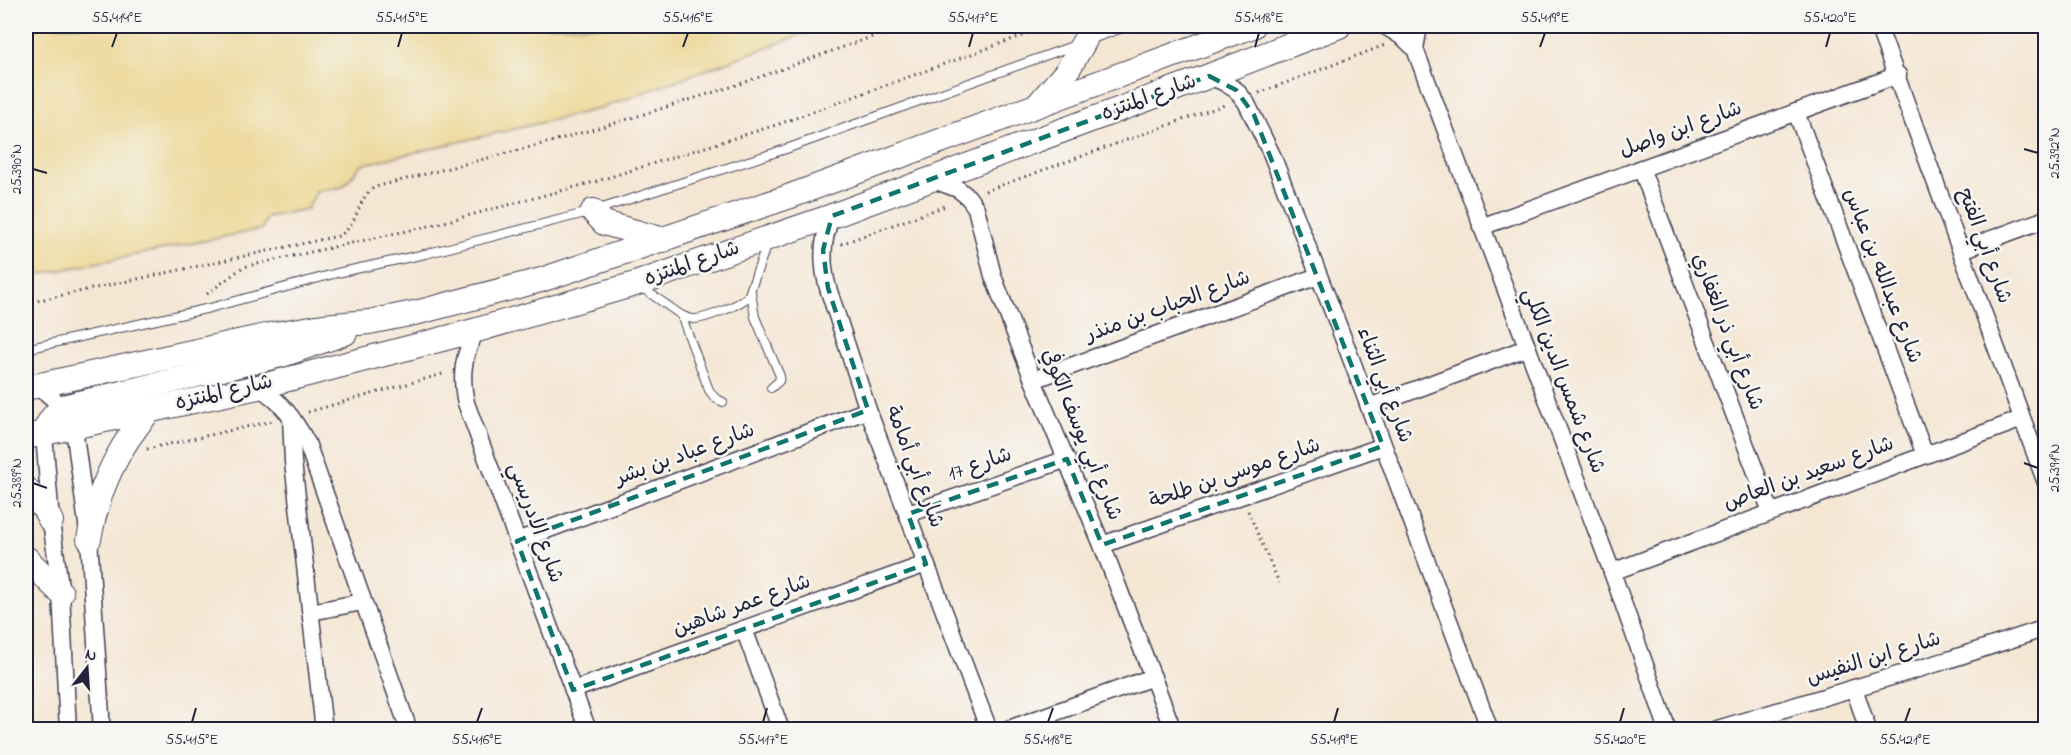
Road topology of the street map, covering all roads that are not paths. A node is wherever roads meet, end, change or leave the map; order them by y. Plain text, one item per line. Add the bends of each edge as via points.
1 (1128, 26) edge
2 (1253, 26) edge
3 (1339, 26) edge
4 (1385, 26) edge
5 (1419, 26) edge
6 (1878, 26) edge
7 (1085, 40) junction
8 (1409, 44) junction
9 (1898, 75) junction
10 (1209, 76) junction
11 (1038, 104) junction
12 (1796, 112) junction
13 (1641, 168) junction
14 (931, 179) junction
15 (593, 211) junction
16 (832, 216) junction
17 (2046, 219) edge
18 (1481, 227) junction
19 (770, 237) junction
20 (664, 240) junction
21 (1962, 250) junction
22 (1318, 276) junction
23 (635, 284) junction
24 (751, 292) junction
25 (681, 315) junction
26 (369, 322) junction
27 (477, 330) junction
28 (26, 348) edge
29 (1526, 348) junction
30 (1033, 380) junction
31 (258, 387) junction
32 (771, 388) dead end
33 (27, 395) edge
34 (723, 402) dead end
35 (1369, 407) junction
36 (150, 410) junction
37 (868, 410) junction
38 (69, 417) junction
39 (291, 417) junction
40 (2022, 419) junction
41 (35, 436) edge
42 (1383, 446) junction
43 (1925, 455) junction
44 (1067, 459) junction
45 (2046, 483) edge
46 (26, 489) edge
47 (1771, 512) junction
48 (908, 514) junction
49 (51, 521) junction
50 (89, 539) junction
51 (517, 541) junction
52 (1102, 545) junction
53 (26, 558) edge
54 (926, 564) junction
55 (1612, 572) junction
56 (61, 593) junction
57 (362, 602) junction
58 (311, 612) junction
59 (2046, 628) edge
60 (744, 629) junction
61 (1154, 677) junction
62 (1854, 688) junction
63 (573, 690) junction
64 (68, 729) edge
65 (102, 729) edge
66 (324, 729) edge
67 (409, 729) edge
68 (588, 729) edge
69 (782, 729) edge
70 (989, 729) edge
71 (1006, 729) edge
72 (1173, 729) edge
73 (1490, 729) edge
74 (1668, 729) edge
75 (1714, 729) edge
76 (1868, 729) edge

1 - 7 lane
2 - 11 main road, شارع المنتزه
3 - 10 main road, شارع المنتزه
4 - 8 street
5 - 8 street
6 - 9 street, شارع أبي الفتح
7 - 11 main road via 1067,71
7 - 15 lane via 786,149
8 - 18 street, شارع شمس الدين الكلي
9 - 12 street, شارع ابن واصل
9 - 21 street, شارع أبي الفتح
10 - 14 main road, شارع المنتزه
10 - 22 street, شارع أبي الثناء via 1236,90 1254,115
11 - 20 main road, شارع المنتزه
12 - 13 street, شارع ابن واصل
12 - 43 street, شارع عبدالله بن عباس
13 - 18 street, شارع ابن واصل
13 - 47 street, شارع أبي ذر الغفاري
14 - 16 main road, شارع المنتزه
14 - 30 street, شارع أبي يوسف الكوفي via 958,189 976,208 987,259
15 - 20 main road via 604,223
15 - 28 lane via 210,308
16 - 19 main road, شارع المنتزه
16 - 37 street, شارع أبي أمامة via 826,228 824,273
17 - 21 street
18 - 29 street, شارع شمس الدين الكلي
19 - 23 main road, شارع المنتزه
19 - 24 lane
20 - 26 main road, شارع المنتزه via 541,280
21 - 40 street, شارع أبي الفتح
22 - 30 street, شارع الحباب بن منذر
22 - 35 street, شارع أبي الثناء
23 - 25 lane
23 - 27 main road, شارع المنتزه
24 - 25 lane via 741,303 701,318
24 - 32 lane via 755,317 780,376
25 - 34 lane via 709,390
26 - 33 main road, شارع المنتزه via 275,334
26 - 38 main road via 285,354
27 - 31 main road, شارع المنتزه
27 - 51 street, شارع الادريسي via 469,343 463,388
29 - 35 street
29 - 55 street, شارع شمس الدين الكلي
30 - 44 street, شارع أبي يوسف الكوفي
31 - 36 main road, شارع المنتزه
31 - 39 street via 276,399
33 - 38 street via 44,391
35 - 42 street, شارع أبي الثناء
36 - 38 main road, شارع المنتزه
36 - 50 main road via 116,456 99,496
37 - 48 street, شارع أبي أمامة
37 - 51 street, شارع عباد بن بشر
38 - 41 main road, شارع المنتزه
38 - 50 street
39 - 57 street via 307,443
39 - 58 street
40 - 43 street, شارع سعيد بن العاص
40 - 45 street, شارع أبي الفتح
41 - 49 street
42 - 52 street, شارع موسى بن طلحة
42 - 73 street, شارع أبي الثناء
43 - 47 street, شارع سعيد بن العاص
44 - 48 street, شارع 17
44 - 52 street, شارع أبي يوسف الكوفي
46 - 49 main road
47 - 55 street, شارع سعيد بن العاص
48 - 54 street, شارع أبي أمامة
49 - 56 street
50 - 65 street
51 - 63 street, شارع الادريسي
52 - 61 street, شارع أبي يوسف الكوفي
53 - 56 main road
54 - 60 street, شارع عمر شاهين
54 - 70 street, شارع أبي أمامة
55 - 74 street, شارع شمس الدين الكلي
56 - 64 street
57 - 58 street
57 - 67 street
58 - 66 street
59 - 62 street, شارع ابن النفيس
60 - 63 street, شارع عمر شاهين
60 - 69 street
61 - 71 street
61 - 72 street, شارع أبي يوسف الكوفي
62 - 75 street, شارع ابن النفيس
62 - 76 street
63 - 68 street, شارع الادريسي

